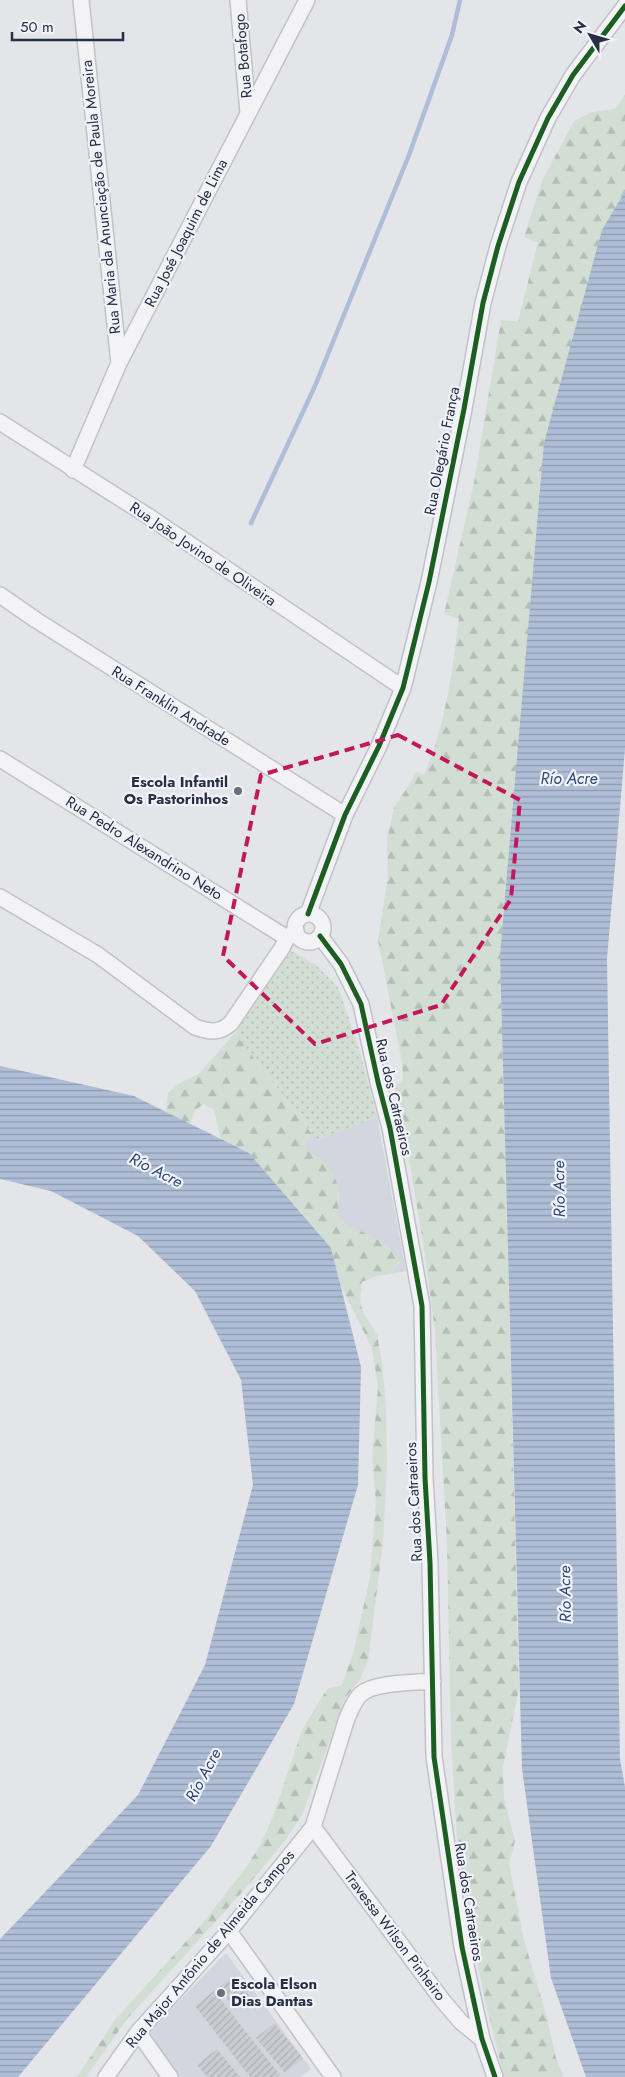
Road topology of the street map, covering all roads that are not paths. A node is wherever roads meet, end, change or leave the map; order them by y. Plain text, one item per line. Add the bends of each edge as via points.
1 (81, 0) edge
2 (238, 0) edge
3 (307, 0) edge
4 (625, 6) edge
5 (248, 113) junction
6 (119, 363) junction
7 (0, 422) edge
8 (73, 470) junction
9 (0, 595) edge
10 (404, 688) junction
11 (0, 759) edge
12 (344, 815) junction
13 (0, 897) edge
14 (308, 914) junction
15 (291, 934) junction
16 (320, 936) junction
17 (433, 1681) junction
18 (313, 1827) junction
19 (229, 1931) junction
20 (138, 2032) junction
21 (482, 2039) junction
22 (106, 2077) edge
23 (170, 2077) edge
24 (333, 2077) edge
25 (495, 2077) edge

1 - 6 street, Rua Maria da Anunciação de Paula Moreira
2 - 5 street, Rua Botafogo
3 - 5 street, Rua José Joaquim de Lima
4 - 10 street, Rua Olegário França via 573,75 548,118 519,182 498,246 483,303 429,582
5 - 6 street, Rua José Joaquim de Lima
6 - 8 street, Rua José Joaquim de Lima
7 - 8 street, Rua João Jovino de Oliveira
8 - 10 street, Rua João Jovino de Oliveira via 148,516
9 - 12 street, Rua Franklin Andrade
10 - 12 street, Rua Olegário França
11 - 15 street, Rua Pedro Alexandrino Neto
12 - 14 street, Rua Olegário França
13 - 15 street via 98,955 195,1027 209,1032 221,1030 231,1023
14 - 15 street via 300,917
14 - 16 street via 320,919 323,928
15 - 16 street via 313,941
16 - 17 street, Rua dos Catraeiros via 341,964 361,1004 390,1128 422,1306
17 - 18 street, Rua Major Antônio de Almeida Campos via 374,1687 361,1694 347,1718
17 - 21 street, Rua dos Catraeiros via 434,1758 455,1906
18 - 19 street, Rua Major Antônio de Almeida Campos
18 - 21 street, Travessa Wilson Pinheiro via 443,2001
19 - 20 street, Rua Major Antônio de Almeida Campos
19 - 24 street
20 - 22 street, Rua Major Antônio de Almeida Campos
20 - 23 street
21 - 25 street, Rua dos Catraeiros

